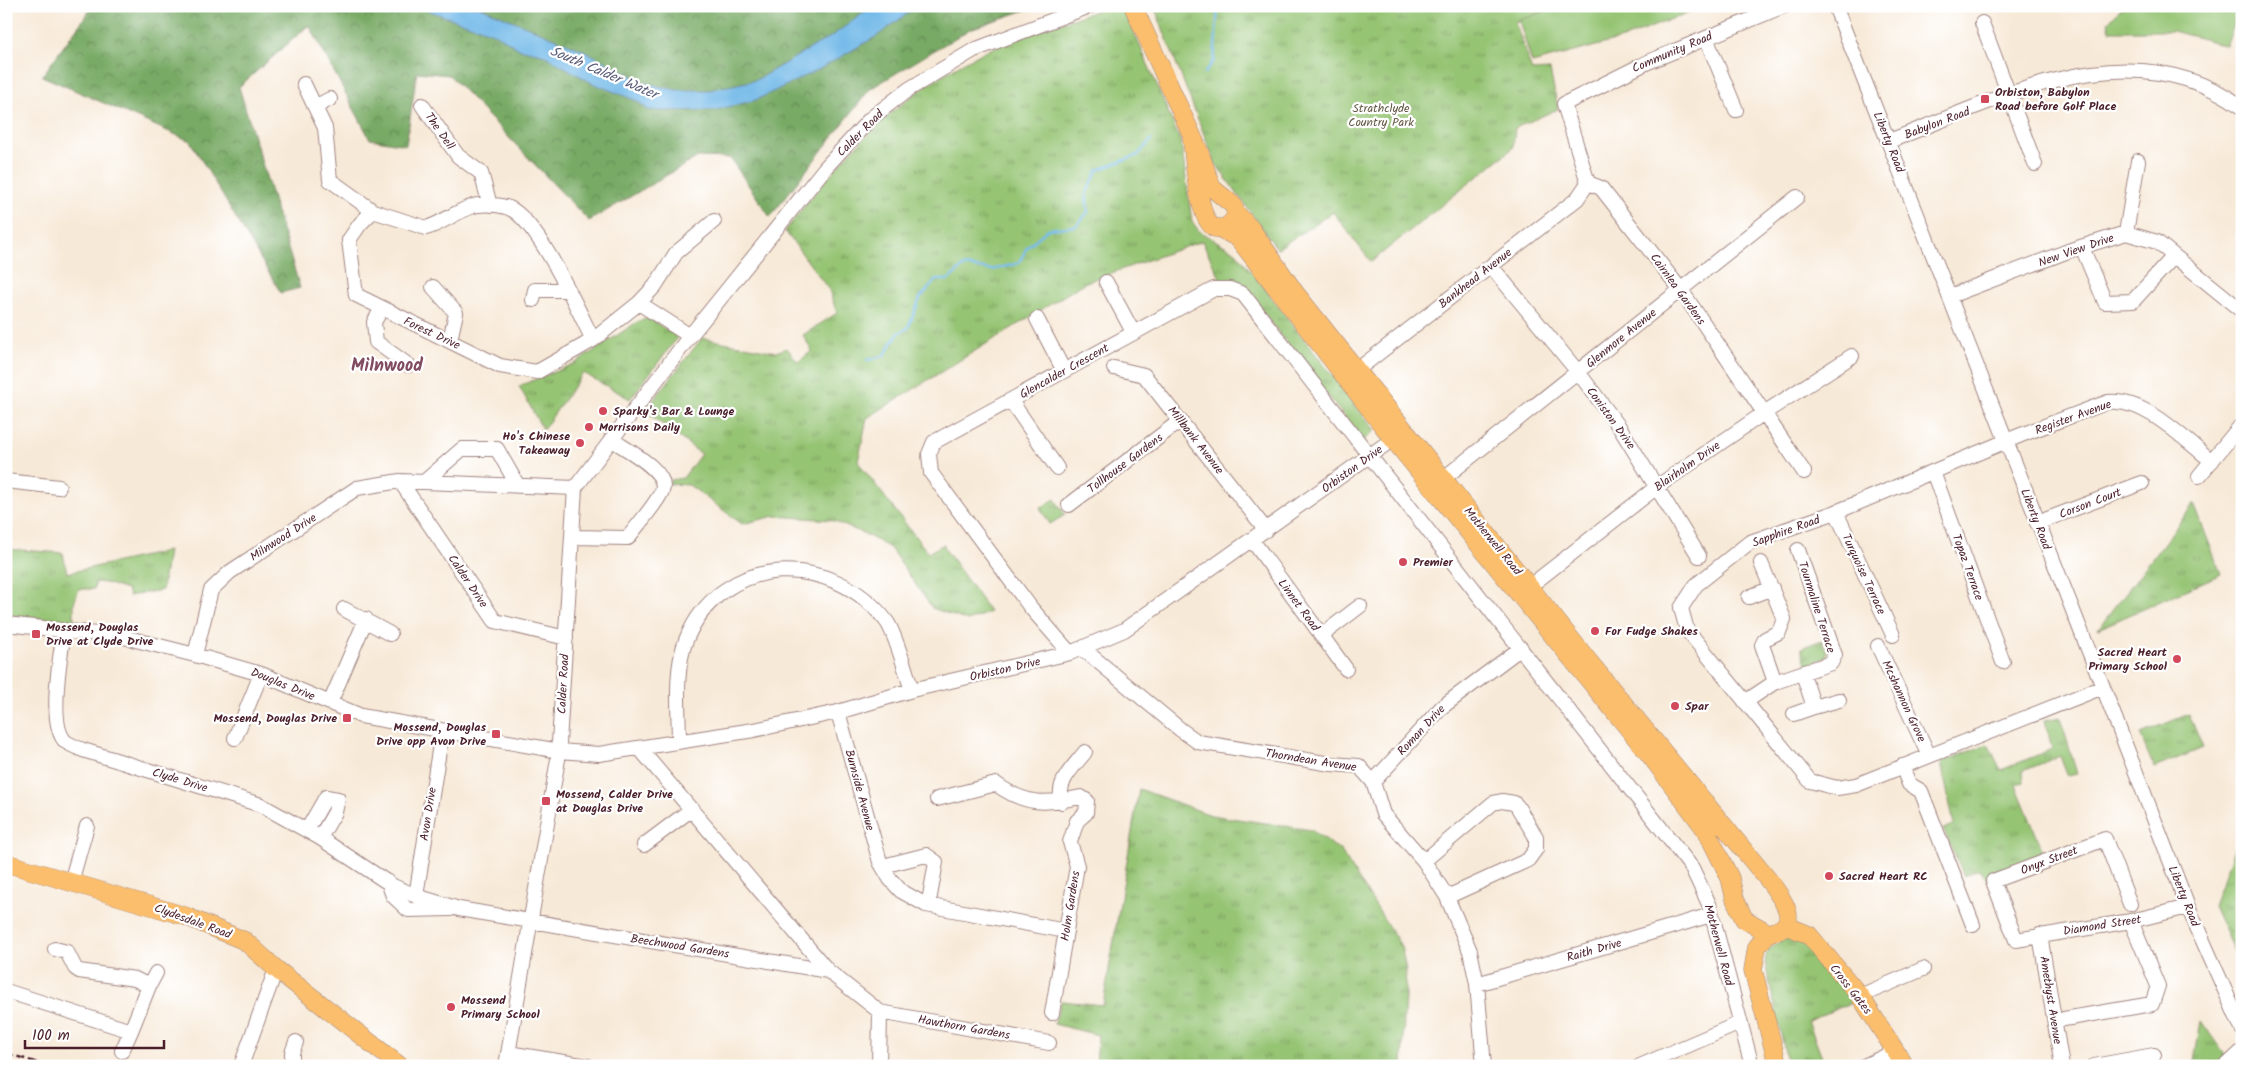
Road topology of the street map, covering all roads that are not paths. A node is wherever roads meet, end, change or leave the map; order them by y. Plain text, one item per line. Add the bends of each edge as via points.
1 (1090, 6) edge
2 (1133, 6) edge
3 (1784, 6) edge
4 (1835, 6) edge
5 (1982, 23) dead end
6 (1706, 38) junction
7 (304, 84) dead end
8 (2010, 95) junction
9 (330, 99) dead end
10 (422, 104) dead end
11 (315, 107) junction
12 (2242, 107) edge
13 (1736, 110) dead end
14 (1192, 139) junction
15 (1889, 141) junction
16 (2138, 161) dead end
17 (2035, 164) dead end
18 (1588, 183) junction
19 (1222, 197) junction
20 (1798, 197) dead end
21 (490, 205) junction
22 (1204, 210) junction
23 (372, 211) junction
24 (1236, 214) junction
25 (714, 221) dead end
26 (1221, 229) junction
27 (2126, 233) junction
28 (2082, 247) junction
29 (2174, 256) junction
30 (1491, 266) junction
31 (1106, 282) dead end
32 (432, 287) dead end
33 (567, 290) junction
34 (1681, 290) junction
35 (531, 291) dead end
36 (1950, 296) junction
37 (638, 303) junction
38 (381, 310) junction
39 (2242, 311) edge
40 (1037, 319) dead end
41 (1133, 332) junction
42 (690, 336) junction
43 (450, 340) junction
44 (593, 340) junction
45 (1852, 356) dead end
46 (408, 365) dead end
47 (1114, 368) dead end
48 (1357, 370) junction
49 (1064, 371) junction
50 (1578, 372) junction
51 (1011, 401) junction
52 (1764, 413) junction
53 (1180, 421) junction
54 (2242, 424) edge
55 (611, 439) junction
56 (1393, 439) junction
57 (2006, 443) junction
58 (1371, 456) junction
59 (2212, 461) junction
60 (1057, 468) dead end
61 (1804, 472) dead end
62 (1933, 472) junction
63 (2199, 476) dead end
64 (1444, 478) junction
65 (6, 481) edge
66 (400, 481) junction
67 (424, 482) junction
68 (2142, 483) dead end
69 (518, 486) junction
70 (1658, 486) junction
71 (59, 487) dead end
72 (575, 488) junction
73 (1069, 505) dead end
74 (1836, 512) junction
75 (2037, 523) junction
76 (1266, 530) junction
77 (572, 536) junction
78 (1252, 540) junction
79 (1798, 550) dead end
80 (1699, 556) dead end
81 (1761, 563) dead end
82 (1530, 586) junction
83 (1772, 588) junction
84 (1749, 597) dead end
85 (1360, 606) dead end
86 (344, 609) dead end
87 (366, 619) junction
88 (6, 624) edge
89 (64, 630) junction
90 (390, 634) dead end
91 (1322, 635) junction
92 (1893, 635) dead end
93 (566, 638) junction
94 (1878, 646) dead end
95 (1520, 648) junction
96 (1077, 651) junction
97 (195, 655) junction
98 (2003, 662) dead end
99 (1346, 670) dead end
100 (261, 674) junction
101 (1802, 674) junction
102 (1775, 682) junction
103 (2104, 687) junction
104 (912, 690) junction
105 (1839, 700) dead end
106 (1745, 702) junction
107 (330, 703) junction
108 (1814, 707) junction
109 (838, 712) junction
110 (1794, 714) dead end
111 (442, 732) junction
112 (235, 738) dead end
113 (680, 742) junction
114 (640, 749) junction
115 (559, 752) junction
116 (1085, 752) dead end
117 (1929, 756) junction
118 (1902, 766) junction
119 (1373, 782) junction
120 (937, 799) dead end
121 (1062, 802) junction
122 (692, 809) junction
123 (87, 826) dead end
124 (306, 830) junction
125 (320, 838) junction
126 (644, 845) dead end
127 (1424, 861) junction
128 (6, 862) edge
129 (1756, 864) junction
130 (883, 866) junction
131 (1730, 878) junction
132 (71, 882) junction
133 (388, 882) junction
134 (416, 896) junction
135 (1447, 897) junction
136 (2130, 904) dead end
137 (926, 905) junction
138 (2188, 907) junction
139 (459, 909) junction
140 (1712, 915) junction
141 (531, 921) junction
142 (2131, 921) junction
143 (1785, 925) junction
144 (1972, 925) dead end
145 (1066, 931) junction
146 (1768, 933) junction
147 (2040, 935) junction
148 (2016, 940) joint
149 (54, 949) dead end
150 (276, 969) junction
151 (1923, 969) dead end
152 (828, 971) junction
153 (156, 973) dead end
154 (1476, 984) junction
155 (149, 986) junction
156 (6, 991) edge
157 (1860, 996) junction
158 (880, 1012) junction
159 (1052, 1013) dead end
160 (2064, 1019) dead end
161 (1740, 1022) junction
162 (2242, 1029) edge
163 (131, 1031) junction
164 (296, 1042) dead end
165 (1049, 1043) dead end
166 (122, 1051) dead end
167 (2242, 1051) edge
168 (2154, 1055) dead end
169 (1901, 1058) edge
170 (507, 1059) edge
171 (241, 1066) edge
172 (292, 1066) edge
173 (400, 1066) edge
174 (588, 1066) edge
175 (879, 1066) edge
176 (1484, 1066) edge
177 (1640, 1066) edge
178 (1752, 1066) edge
179 (1778, 1066) edge
180 (1864, 1066) edge
181 (2062, 1066) edge
182 (2094, 1066) edge
183 (2226, 1066) edge

1 - 42 street, Calder Road via 974,50 909,88 871,118 825,168
2 - 14 main road
3 - 6 street, Community Road
4 - 15 street, Liberty Road
5 - 8 street
6 - 13 street
6 - 18 street, Community Road via 1622,73 1564,104
7 - 11 street
8 - 12 street, Babylon Road via 2049,80 2086,72 2129,69 2157,72 2200,84
8 - 15 street, Babylon Road
8 - 17 street
9 - 11 street
10 - 21 street, The Dell via 458,156 481,173
11 - 23 street via 325,128 330,180
14 - 19 main road via 1212,188
14 - 22 main road
15 - 36 street, Liberty Road
16 - 27 street
18 - 30 street, Bankhead Avenue via 1577,199
18 - 34 street, Cairnlea Gardens via 1601,188
19 - 22 main road via 1215,198
19 - 24 main road via 1233,205
20 - 34 street, Glenmore Avenue
21 - 23 street via 476,205 426,228
21 - 33 street via 510,208 522,218 556,264
22 - 26 main road via 1210,226
23 - 38 street, Forest Drive via 349,240 356,296
24 - 26 main road via 1230,226
24 - 48 main road, Motherwell Road via 1251,229 1296,294
25 - 37 street, Forest Drive via 676,253 655,286
26 - 56 main road, Motherwell Road via 1238,238
27 - 28 street, New View Drive
27 - 29 street, New View Drive via 2157,242
28 - 29 street via 2105,302 2133,301
28 - 36 street, New View Drive
29 - 39 street, New View Drive
30 - 48 street, Bankhead Avenue
30 - 50 street, Coniston Drive
31 - 41 street
32 - 43 street via 456,313
33 - 35 street
33 - 44 street
34 - 50 street, Glenmore Avenue
34 - 52 street, Cairnlea Gardens
36 - 57 street, Liberty Road
37 - 42 street
37 - 44 street, Forest Drive
38 - 43 street, Forest Drive
38 - 46 street via 374,322 376,342
40 - 49 street
41 - 49 street, Glencalder Crescent
41 - 58 street, Glencalder Crescent via 1214,289 1230,289 1242,294
42 - 55 street, Calder Road
43 - 44 street, Forest Drive via 500,366 537,372
45 - 52 street, Blairholm Drive
47 - 53 street, Millbank Avenue via 1144,375
48 - 64 main road, Motherwell Road
49 - 51 street, Glencalder Crescent
50 - 64 street, Glenmore Avenue
50 - 70 street, Coniston Drive
51 - 60 street
51 - 96 street, Glencalder Crescent via 934,442 929,454 931,473 1031,608
52 - 61 street, Cairnlea Gardens
52 - 70 street, Blairholm Drive
53 - 73 street, Tollhouse Gardens
53 - 76 street, Millbank Avenue
54 - 59 street
55 - 72 street, Calder Road
55 - 77 street via 656,470 662,479 662,490 628,538
56 - 58 street, Orbiston Drive
56 - 131 main road, Motherwell Road via 1650,755 1706,830
57 - 59 street, Register Avenue via 2101,404 2119,401 2142,407
57 - 62 street, Sapphire Road
57 - 75 street, Liberty Road
58 - 76 street, Orbiston Drive
58 - 95 street, Motherwell Road
59 - 63 street
62 - 74 street, Sapphire Road
62 - 98 street, Topaz Terrace
64 - 82 main road, Motherwell Road
65 - 71 street
66 - 67 street, Milnwood Drive
66 - 93 street, Calder Drive via 495,621
66 - 97 street, Milnwood Drive via 357,488 230,572 211,590
67 - 69 street, Milnwood Drive
67 - 69 street via 462,448 497,449
68 - 75 street, Corson Court
69 - 72 street, Milnwood Drive
70 - 80 street, Coniston Drive
70 - 82 street, Blairholm Drive
72 - 77 street, Calder Road
74 - 92 street, Turquoise Terrace
74 - 106 street, Sapphire Road via 1750,542 1696,585 1681,608 1687,630
75 - 103 street, Liberty Road
76 - 78 street, Orbiston Drive
77 - 93 street, Calder Road
78 - 91 street, Linnet Road
78 - 96 street, Orbiston Drive via 1124,630
79 - 101 street, Tourmaline Terrace via 1835,655 1831,663
81 - 83 street
82 - 129 main road, Motherwell Road
83 - 84 street
83 - 102 street via 1784,619 1780,632 1765,639 1762,645
85 - 91 street
86 - 87 street
87 - 90 street
87 - 107 street
88 - 89 street, Douglas Drive
89 - 97 street, Douglas Drive via 124,637
89 - 124 street, Clyde Drive via 57,702 58,725 65,741 84,750 261,805
91 - 99 street, Linnet Road
93 - 115 street, Calder Road
94 - 117 street, Mcshannon Grove
95 - 119 street, Roman Drive via 1442,706
95 - 140 street, Motherwell Road via 1692,868
96 - 104 street, Orbiston Drive
96 - 119 street, Thorndean Avenue via 1198,742 1359,766
97 - 100 street, Douglas Drive
100 - 107 street, Douglas Drive
100 - 112 street
101 - 102 street
101 - 108 street
102 - 106 street
103 - 117 street, Sapphire Road
103 - 138 street, Liberty Road
104 - 109 street, Orbiston Drive
104 - 113 street via 888,624 869,603 852,590 814,573 775,572 736,584 713,598 702,610 686,641 679,677
105 - 108 street
106 - 118 street, Sapphire Road via 1810,781 1837,788
107 - 111 street, Douglas Drive via 361,716
108 - 110 street
109 - 113 street, Orbiston Drive
109 - 130 street, Burnside Avenue
111 - 115 street, Douglas Drive
111 - 134 street, Avon Drive
113 - 114 street, Orbiston Drive
114 - 115 street, Orbiston Drive via 599,754
114 - 122 street, Beechwood Gardens
115 - 141 street, Calder Road
116 - 121 street via 1063,780 1059,792
117 - 118 street, Sapphire Road
118 - 144 street via 1910,784 1921,791
119 - 127 street via 1383,814
120 - 121 street, Holm Gardens via 996,784 1028,802
121 - 145 street, Holm Gardens via 1081,797 1087,800 1088,806 1086,813 1077,821 1070,842 1077,866
122 - 126 street
122 - 152 street, Beechwood Gardens
123 - 132 street
124 - 125 street, Clyde Drive
124 - 125 street via 326,797 338,800
125 - 133 street, Clyde Drive
127 - 135 street
127 - 135 street via 1493,803 1508,801 1517,806 1536,838 1533,856
128 - 132 main road, Clydesdale Road
129 - 131 main road via 1740,866
129 - 143 main road, Motherwell Road via 1787,906
130 - 137 street, Burnside Avenue via 905,895
130 - 137 street via 926,855 932,857 936,862
131 - 146 main road, Motherwell Road via 1744,919
132 - 150 main road, Clydesdale Road via 210,925 245,941
133 - 134 street, Clyde Drive
133 - 139 street, Clyde Drive via 393,896 408,910
134 - 139 street, Clyde Drive
135 - 154 street via 1470,951
136 - 148 street, Onyx Street via 2105,839 1993,881
137 - 145 street, Burnside Avenue
138 - 142 street, Diamond Street
138 - 162 street, Liberty Road
139 - 141 street, Clyde Drive
140 - 154 street, Raith Drive
140 - 161 street, Motherwell Road
141 - 152 street, Beechwood Gardens
141 - 170 street, Calder Road
142 - 147 street, Diamond Street
142 - 160 street via 2158,986 2152,1004
143 - 146 main road
143 - 157 main road, Cross Gates via 1809,935
145 - 159 street, Holm Gardens
146 - 179 main road, Motherwell Road via 1757,947 1753,970
147 - 148 street, Diamond Street
147 - 181 street, Amethyst Avenue
149 - 155 street via 68,952 75,968 85,973 134,979
150 - 171 street
150 - 173 main road, Clydesdale Road
151 - 157 street
152 - 158 street, Beechwood Gardens
153 - 155 street
154 - 176 street
155 - 163 street
156 - 163 street
157 - 169 main road, Cross Gates
158 - 165 street, Hawthorn Gardens
158 - 175 street
161 - 177 street
161 - 178 street, Motherwell Road
163 - 166 street
164 - 172 street
167 - 183 street
168 - 182 street
169 - 180 street
170 - 174 street

